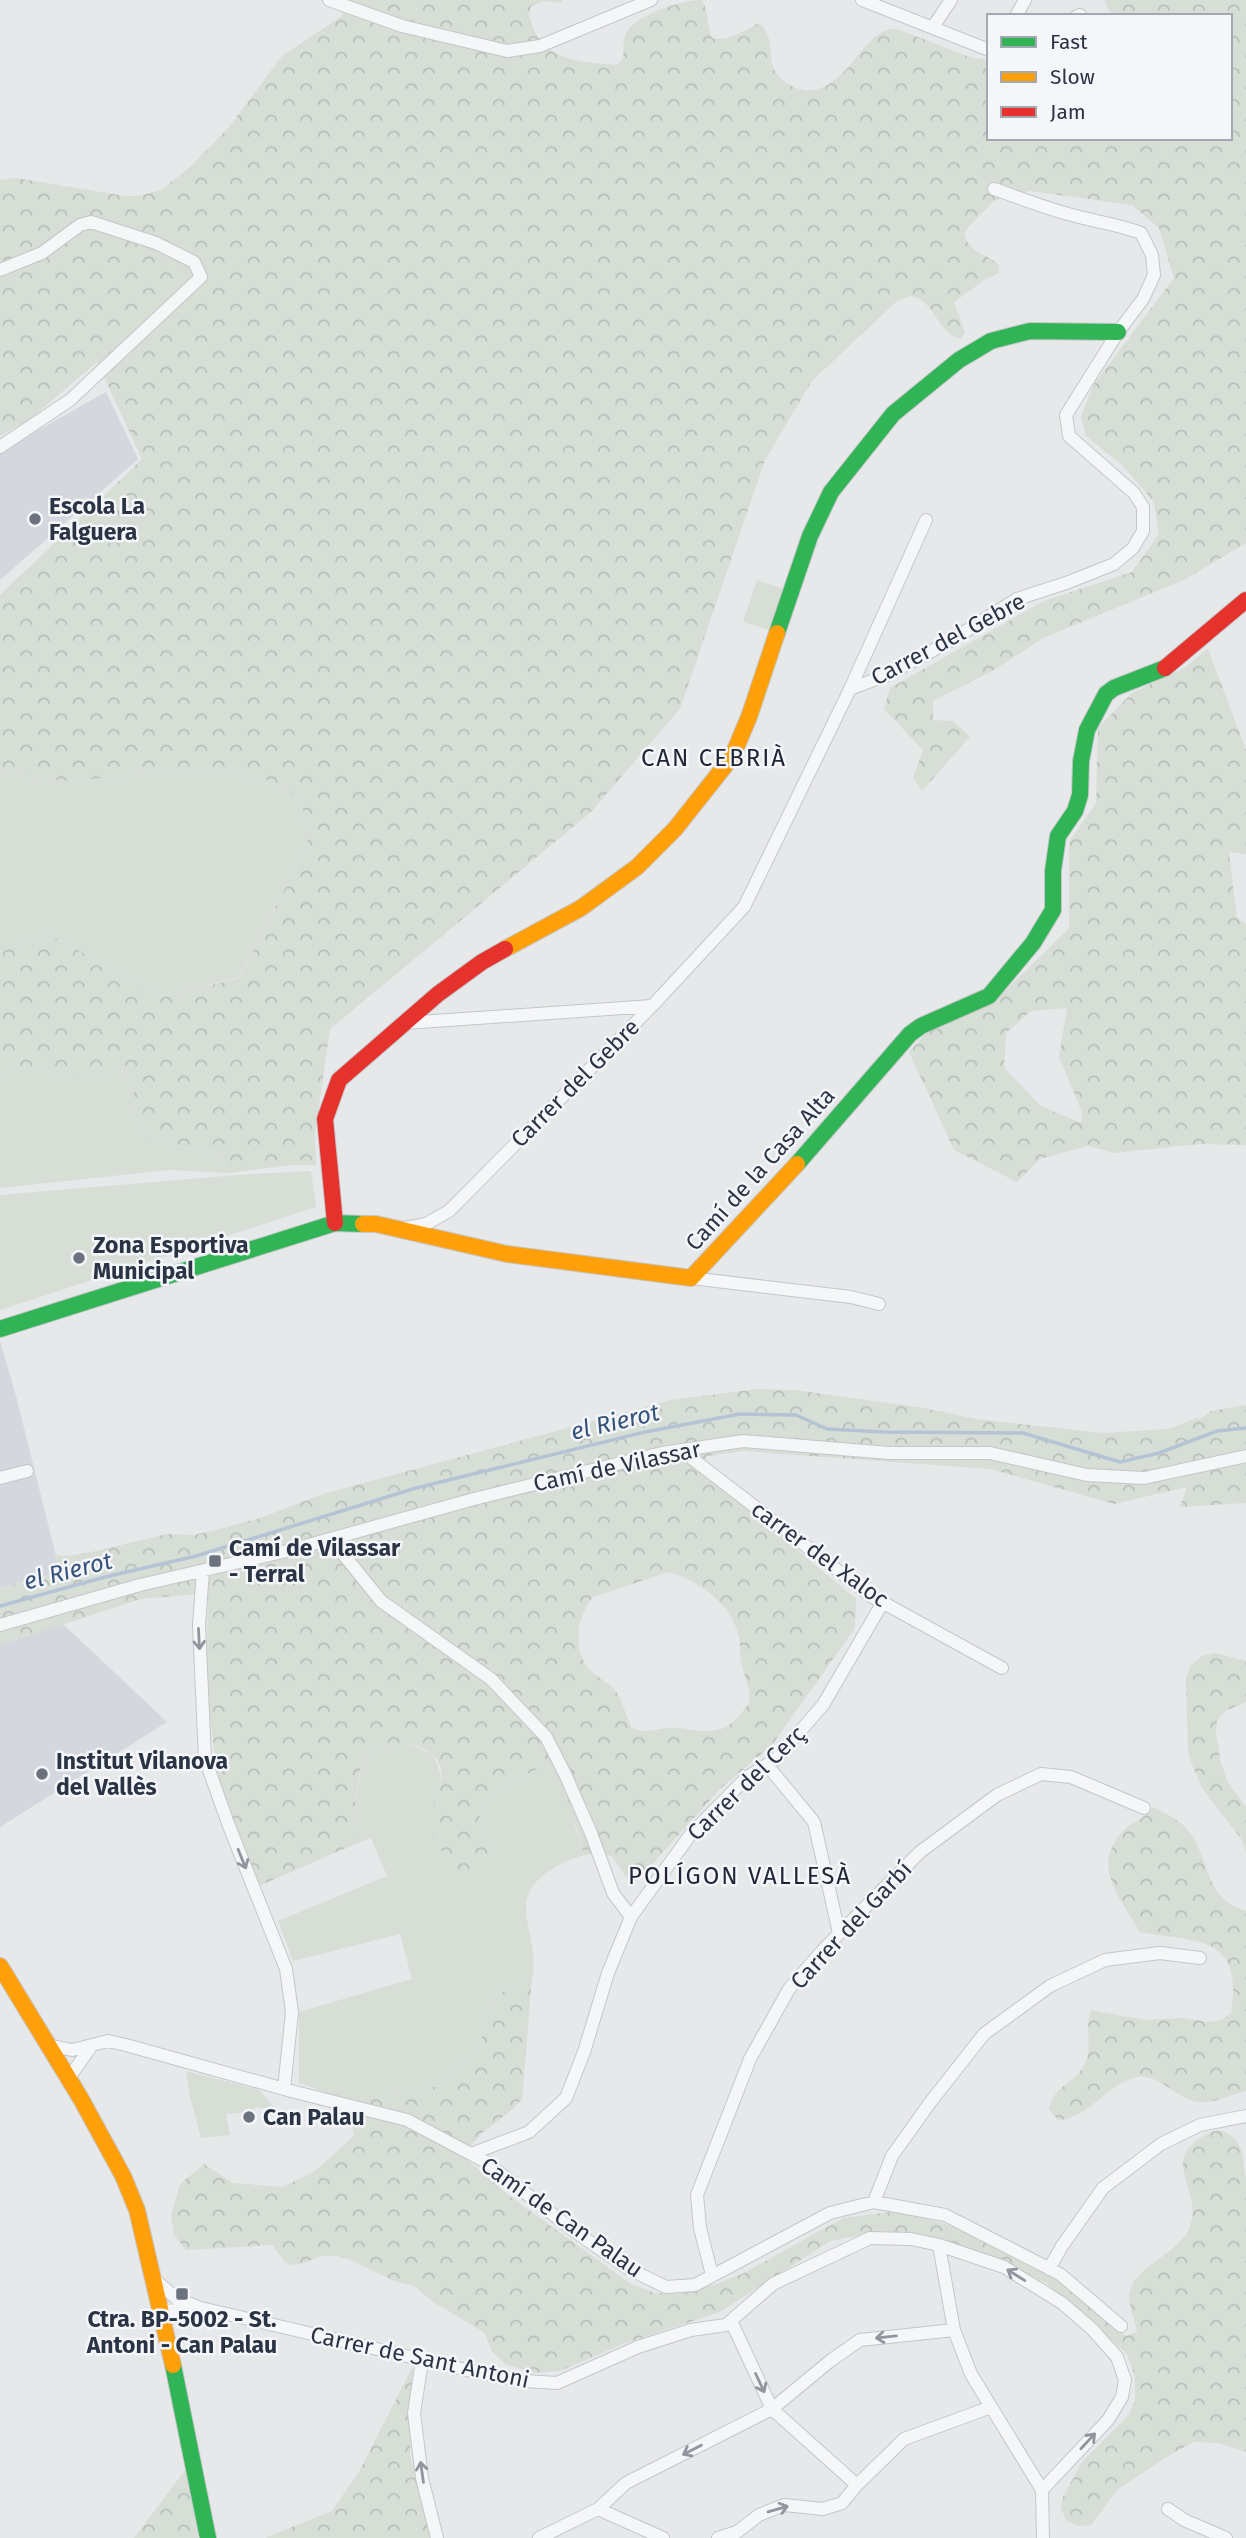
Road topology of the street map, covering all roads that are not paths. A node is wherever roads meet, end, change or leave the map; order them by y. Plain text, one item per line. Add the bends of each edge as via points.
1 (329, 0) edge
2 (651, 0) edge
3 (862, 0) edge
4 (951, 0) edge
5 (933, 27) junction
6 (987, 49) edge
7 (994, 189) dead end
8 (0, 270) edge
9 (1118, 332) junction
10 (0, 447) edge
11 (926, 520) dead end
12 (1246, 600) edge
13 (850, 689) junction
14 (652, 1006) junction
15 (405, 1023) junction
16 (335, 1223) junction
17 (398, 1229) junction
18 (691, 1278) junction
19 (879, 1304) dead end
20 (0, 1329) edge
21 (681, 1450) junction
22 (1246, 1456) edge
23 (27, 1471) dead end
24 (0, 1478) edge
25 (331, 1539) junction
26 (202, 1571) junction
27 (883, 1602) junction
28 (0, 1625) edge
29 (1002, 1668) dead end
30 (767, 1765) junction
31 (1144, 1808) dead end
32 (631, 1917) junction
33 (839, 1933) junction
34 (1200, 1958) dead end
35 (0, 1966) edge
36 (48, 2045) junction
37 (92, 2045) junction
38 (69, 2078) junction
39 (284, 2089) junction
40 (1246, 2116) edge
41 (471, 2154) junction
42 (874, 2202) junction
43 (939, 2245) junction
44 (1049, 2269) junction
45 (712, 2275) junction
46 (153, 2278) junction
47 (177, 2299) junction
48 (160, 2308) junction
49 (201, 2308) junction
50 (186, 2311) junction
51 (731, 2321) junction
52 (1121, 2326) dead end
53 (954, 2330) junction
54 (168, 2341) junction
55 (422, 2361) junction
56 (991, 2407) junction
57 (772, 2409) junction
58 (857, 2485) junction
59 (1042, 2490) junction
60 (598, 2509) junction
61 (1168, 2509) dead end
62 (208, 2538) edge
63 (437, 2538) edge
64 (539, 2538) edge
65 (663, 2538) edge
66 (718, 2538) edge
67 (1043, 2538) edge
68 (1226, 2538) edge

1 - 2 street via 402,26 507,51 540,46
3 - 5 street
4 - 5 street
5 - 6 street
7 - 9 street, Carrer del Gebre via 1038,206 1141,233 1152,255 1154,275 1143,299
8 - 10 street via 42,253 91,222 156,243 194,262 201,277 70,400
9 - 13 street, Carrer del Gebre via 1066,415 1069,436 1134,493 1143,507 1143,531 1133,548 1114,564 1017,599 887,675
9 - 15 street via 1030,331 991,341 959,360 893,414 831,492 810,536 732,757 637,867 581,908 482,962
11 - 13 street, Carrer del Gebre
12 - 18 street, Camí de la Casa Alta via 1169,667 1114,688 1099,704 1080,761 1080,795 1058,836 1053,911 1000,984 989,996 910,1034
13 - 14 street, Carrer del Gebre via 744,907
14 - 15 street
14 - 17 street, Carrer del Gebre via 449,1211 426,1224
15 - 16 street via 339,1080 332,1095 325,1119
16 - 17 street, Camí de la Casa Alta
16 - 20 street, Camí de la Casa Alta
17 - 18 street, Camí de la Casa Alta via 507,1254
18 - 19 street
21 - 22 street, Camí de Vilassar via 743,1441 889,1452 990,1453 1087,1475 1144,1478
21 - 25 street, Camí de Vilassar via 474,1499
21 - 27 street, carrer del Xaloc
23 - 24 street
25 - 26 street, Camí de Vilassar
25 - 32 street via 381,1601 491,1679 545,1737 591,1833 613,1893
26 - 28 street, Camí de Vilassar
26 -> 39 street via 199,1625 205,1759 286,1969 292,2012
27 - 29 street, carrer del Xaloc
27 - 30 street, Carrer del Cerç via 823,1705
30 - 32 street, Carrer del Cerç via 747,1777 690,1835
30 - 33 street via 814,1822
31 - 33 street, Carrer del Garbí via 1071,1777 1041,1774 997,1795 920,1852
32 - 41 street, Carrer del Cerç via 566,2098 529,2132
33 - 45 street, Carrer del Garbí via 789,1989 750,2059 697,2195
34 - 42 street via 1160,1953 1105,1960 1050,1986 984,2034 892,2156
35 - 36 street
36 - 37 street, Camí de Can Palau via 72,2050
36 - 38 street
37 - 38 street
37 - 39 street, Camí de Can Palau via 108,2041 126,2045
38 - 46 street via 131,2193
39 - 41 street, Camí de Can Palau via 407,2120
40 - 44 street via 1200,2125 1161,2144 1103,2188
41 - 45 street, Camí de Can Palau via 629,2269 666,2287 695,2285
42 - 44 street, Camí de Can Palau via 945,2215
42 - 45 street, Camí de Can Palau via 830,2213
43 - 51 street, Carrer de Sant Antoni via 870,2238 774,2284
43 - 53 street
59 -> 43 street, Carrer de Sant Antoni via 1108,2420 1122,2397 1125,2380 1116,2357 1062,2303 1004,2267
44 - 52 street, Camí de Can Palau
46 - 47 street, Carrer de Sant Antoni
46 - 48 street
47 - 48 street
47 - 49 street, Carrer de Sant Antoni
48 - 50 street, Carrer de Sant Antoni
48 - 54 street
49 - 50 street, Carrer de Sant Antoni
49 - 55 street, Carrer de Sant Antoni
50 - 54 street via 172,2326
51 - 55 street, Carrer de Sant Antoni via 638,2347 557,2383
51 -> 57 street
53 - 56 street via 971,2374
53 -> 57 street via 860,2340
54 - 62 street
63 -> 55 street via 422,2478 414,2413
56 - 58 street via 904,2439
56 - 59 street
57 - 58 street
57 -> 60 street via 626,2483
66 -> 58 street via 784,2505 823,2509 842,2503
59 - 67 street
60 - 64 street
60 - 65 street
61 - 68 street via 1184,2521

